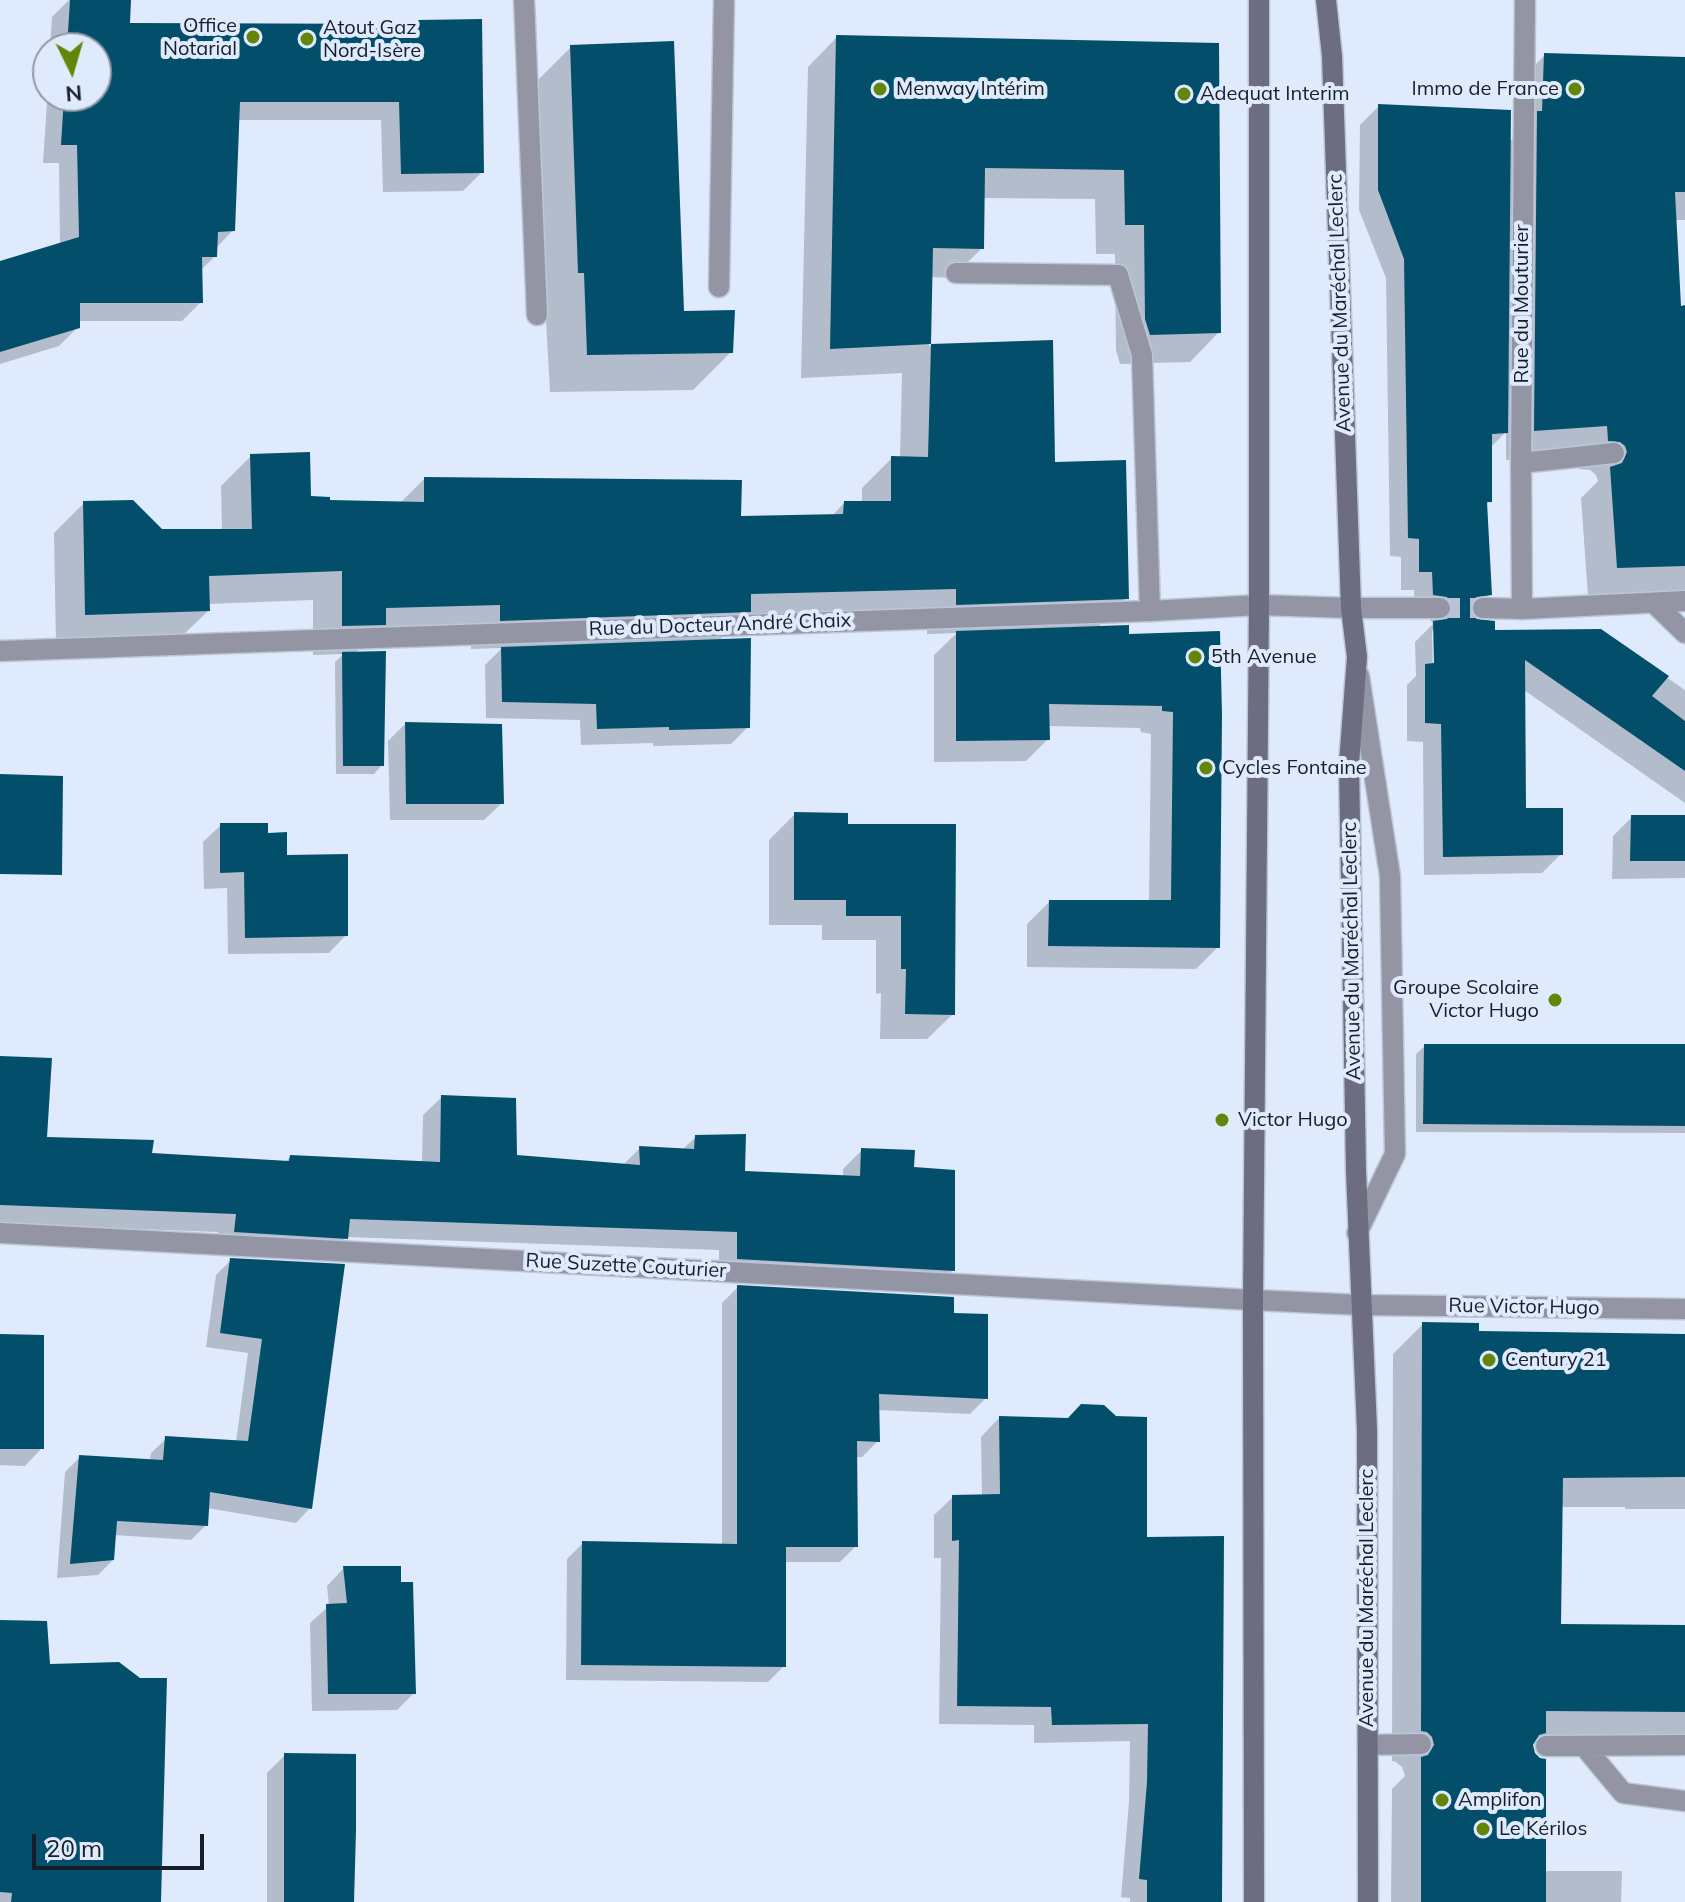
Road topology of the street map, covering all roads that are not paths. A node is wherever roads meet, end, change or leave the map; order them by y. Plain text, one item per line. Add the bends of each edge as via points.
1 (524, 0) edge
2 (724, 0) edge
3 (1259, 0) edge
4 (1326, 0) edge
5 (1525, 0) edge
6 (956, 273) dead end
7 (719, 287) dead end
8 (537, 315) dead end
9 (1614, 453) dead end
10 (1521, 463) junction
11 (1685, 601) edge
12 (1654, 603) junction
13 (1259, 605) junction
14 (1351, 608) junction
15 (1440, 608) tunnel mouth
16 (1483, 608) tunnel mouth
17 (1522, 609) junction
18 (1150, 611) junction
19 (1685, 633) edge
20 (0, 651) edge
21 (1357, 657) junction
22 (0, 1233) edge
23 (1357, 1233) junction
24 (1253, 1300) junction
25 (1362, 1305) junction
26 (1685, 1309) edge
27 (1421, 1744) dead end
28 (1368, 1745) junction
29 (1685, 1745) edge
30 (1546, 1746) dead end
31 (1584, 1746) junction
32 (1685, 1801) edge
33 (1254, 1902) edge
34 (1368, 1902) edge

1 - 8 street
2 - 7 street
3 - 13 street
4 - 14 street, Avenue du Maréchal Leclerc
5 - 10 street, Rue du Mouturier
6 - 18 street via 1118,275 1142,355
9 - 10 street
10 - 17 street, Rue du Mouturier
11 - 12 street
12 - 17 street
12 - 19 street
13 - 14 street, Rue du Docteur André Chaix
13 - 18 street, Rue du Docteur André Chaix
13 - 24 street
14 - 15 street, Rue du Docteur André Chaix
14 - 21 street, Avenue du Maréchal Leclerc
16 - 17 street
18 - 20 street, Rue du Docteur André Chaix
21 - 23 street, Avenue du Maréchal Leclerc via 1349,764
21 - 23 street via 1390,876 1395,1154
22 - 24 street, Rue Suzette Couturier
23 - 25 street, Avenue du Maréchal Leclerc
24 - 25 street, Rue Suzette Couturier
24 - 33 street
25 - 26 street, Rue Victor Hugo
25 - 28 street, Avenue du Maréchal Leclerc
27 - 28 street
28 - 34 street, Avenue du Maréchal Leclerc
29 - 31 street
30 - 31 street
31 - 32 street via 1623,1793

